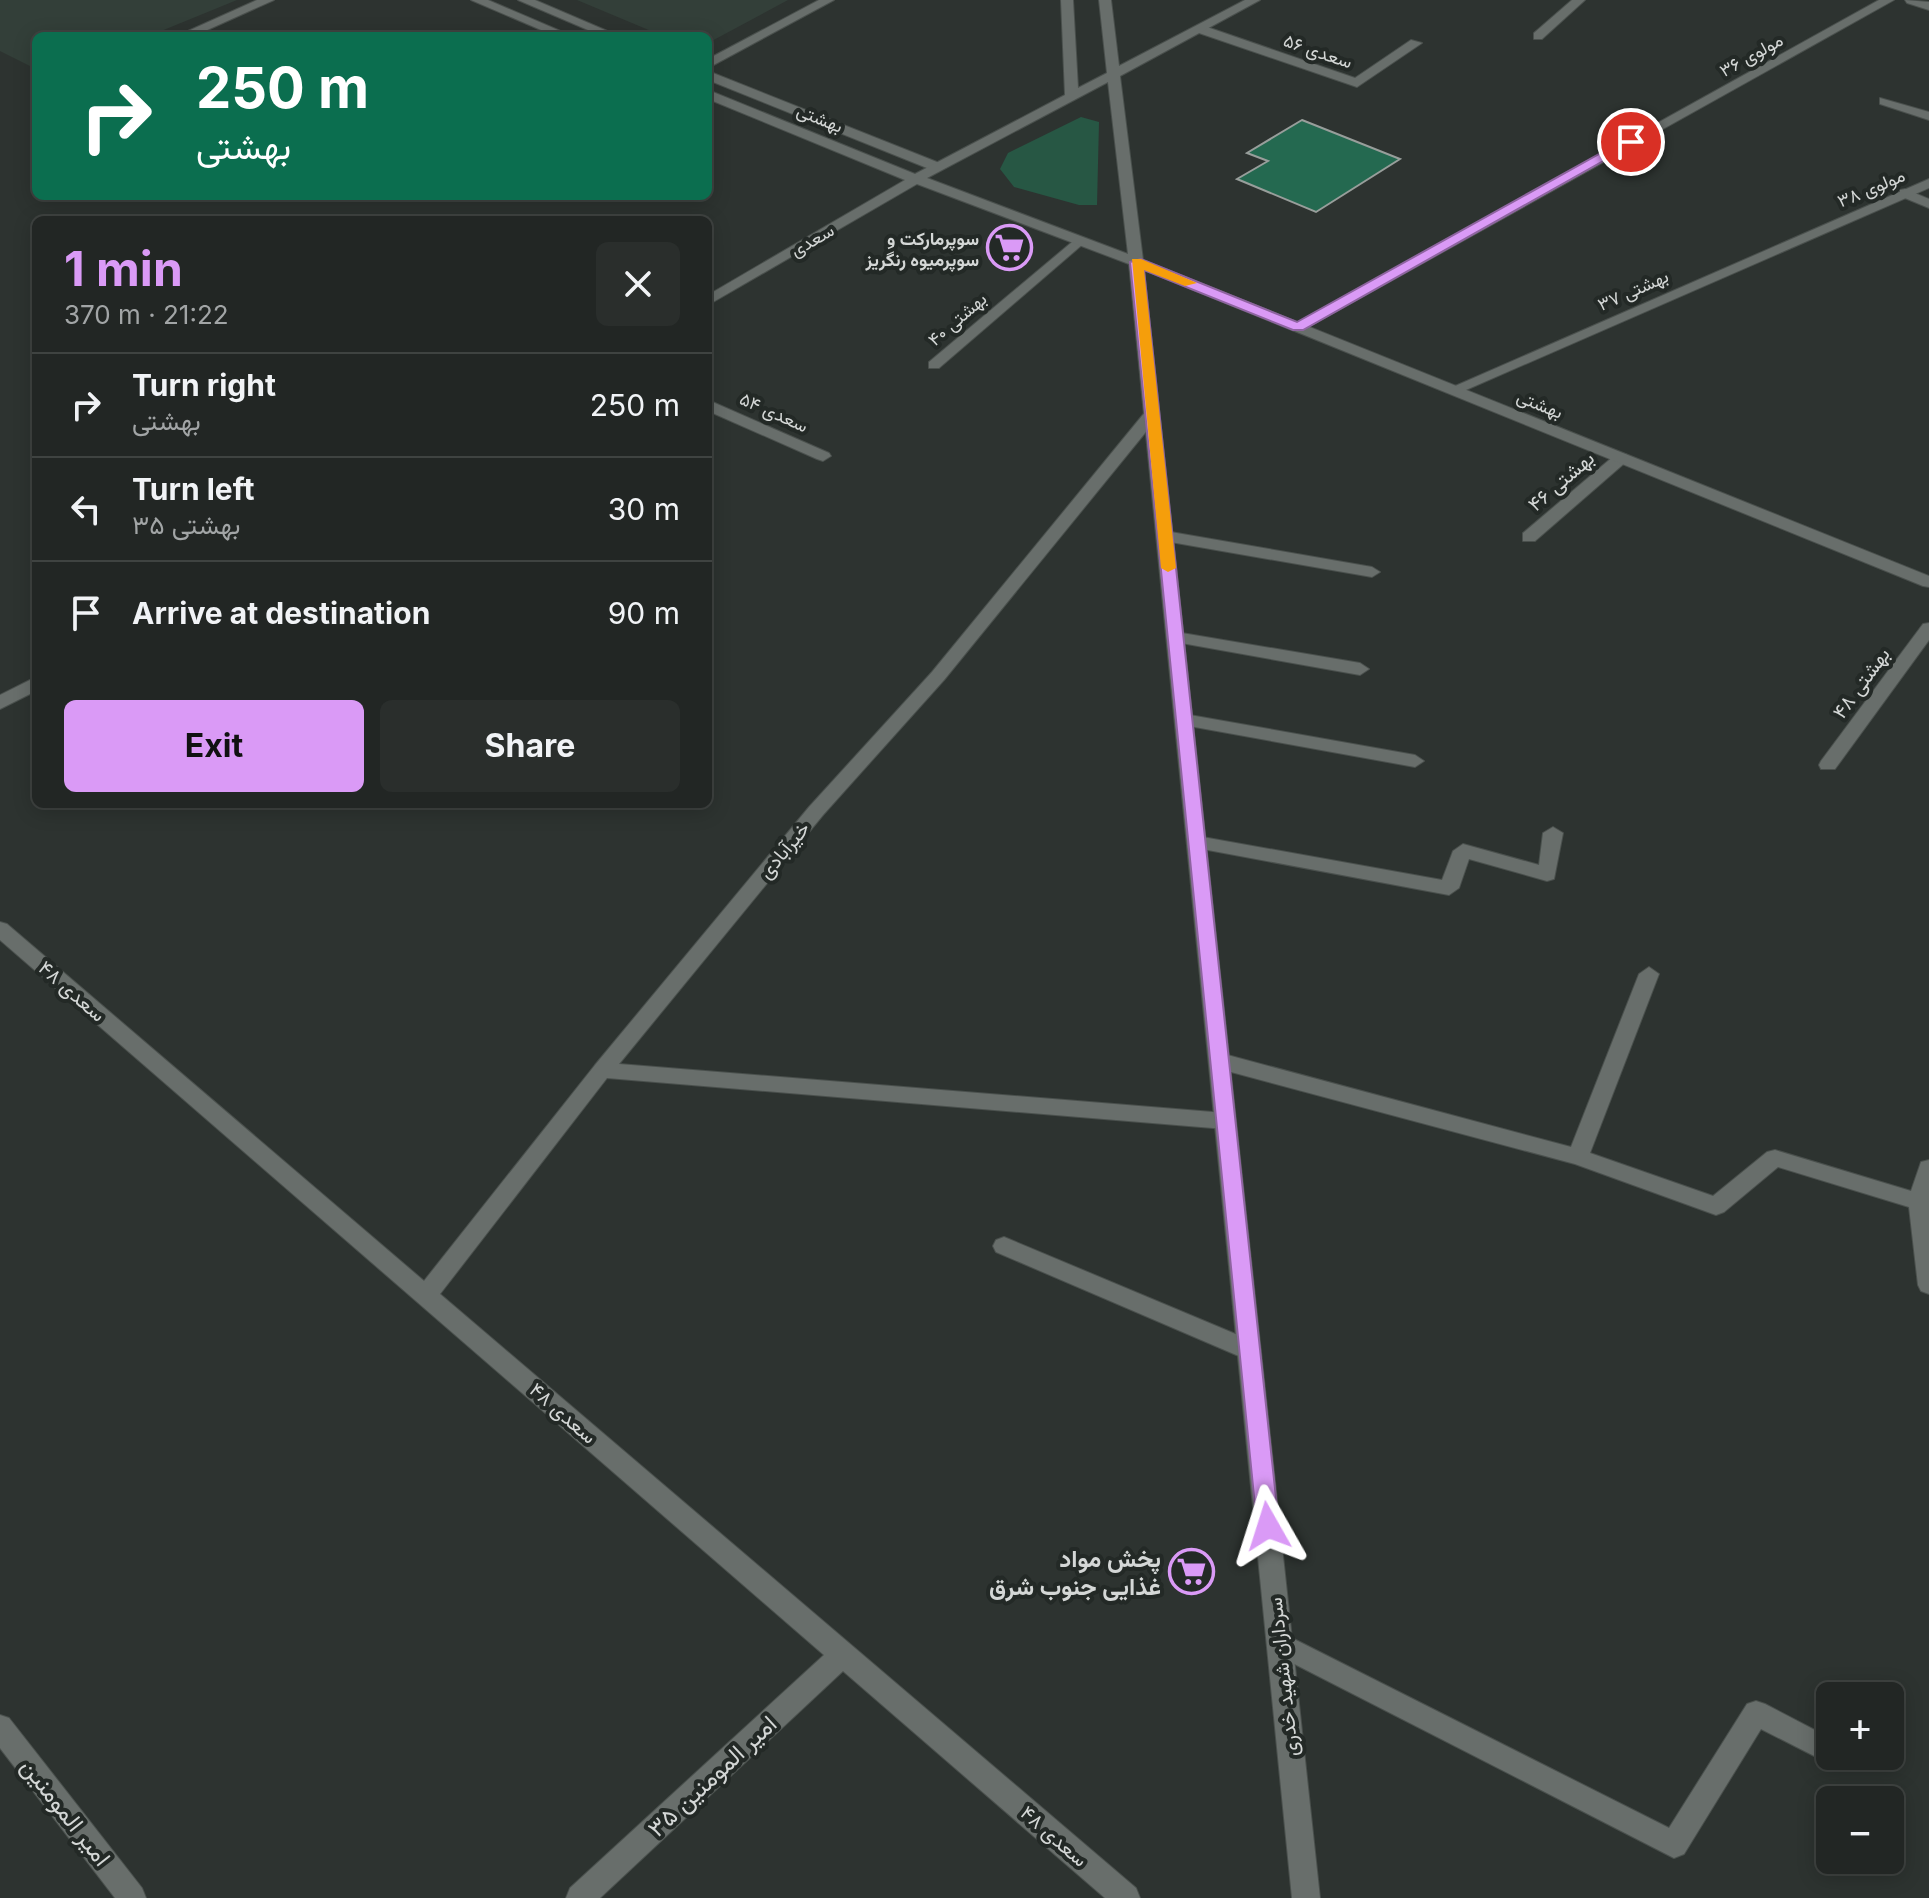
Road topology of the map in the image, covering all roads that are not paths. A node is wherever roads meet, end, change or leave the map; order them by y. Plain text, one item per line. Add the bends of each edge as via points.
1 (268, 0) edge
2 (477, 0) edge
3 (524, 0) edge
4 (828, 0) edge
5 (1067, 0) edge
6 (1105, 0) edge
7 (1254, 0) edge
8 (1579, 0) edge
9 (1888, 0) edge
10 (1911, 0) edge
11 (1929, 6) edge
12 (1200, 29) junction
13 (192, 32) edge
14 (556, 32) edge
15 (603, 32) edge
16 (1538, 36) dead end
17 (1416, 43) dead end
18 (712, 62) edge
19 (712, 77) edge
20 (1112, 77) junction
21 (712, 96) edge
22 (1072, 98) junction
23 (1885, 101) dead end
24 (1929, 116) edge
25 (937, 167) junction
26 (916, 179) junction
27 (1929, 183) edge
28 (1905, 193) junction
29 (1929, 204) edge
30 (1827, 227) joint
31 (1078, 241) junction
32 (1136, 262) junction
33 (712, 299) edge
34 (1298, 327) junction
35 (934, 365) dead end
36 (1454, 390) junction
37 (712, 407) edge
38 (1152, 414) junction
39 (823, 456) dead end
40 (1621, 458) junction
41 (1165, 536) junction
42 (1529, 537) dead end
43 (1372, 572) dead end
44 (1929, 582) edge
45 (1929, 628) edge
46 (1176, 637) junction
47 (1360, 669) dead end
48 (32, 685) edge
49 (0, 703) edge
50 (1184, 720) junction
51 (1415, 761) dead end
52 (1828, 765) dead end
53 (1553, 833) dead end
54 (1197, 842) junction
55 (0, 929) edge
56 (1649, 974) dead end
57 (1220, 1061) junction
58 (602, 1070) junction
59 (1225, 1121) junction
60 (1578, 1157) junction
61 (1929, 1168) edge
62 (1924, 1203) edge
63 (1004, 1246) dead end
64 (1929, 1285) edge
65 (426, 1295) junction
66 (1249, 1350) junction
67 (1280, 1644) junction
68 (843, 1654) junction
69 (0, 1727) edge
70 (1816, 1745) edge
71 (132, 1898) edge
72 (580, 1898) edge
73 (1126, 1898) edge
74 (1306, 1898) edge

1 - 13 street
2 - 14 street
3 - 15 street
4 - 18 street
5 - 22 street
6 - 20 street, سرداران شهید خدری
7 - 12 street
8 - 16 street
9 - 34 street, مولوی ۳۶
10 - 11 street
12 - 17 street, سعدی ۵۶ via 1357,83
12 - 20 street
19 - 25 street
20 - 22 street, سعدی
20 - 32 street, سرداران شهید خدری
21 - 26 street, بهشتی
22 - 25 street, سعدی
23 - 24 street
25 - 26 street, سعدی
26 - 31 street, بهشتی
26 - 33 street, سعدی
27 - 28 street, مولوی ۳۸
28 - 29 street
28 - 30 street, مولوی ۳۸
30 - 36 street, بهشتی ۳۷
31 - 32 street, بهشتی
31 - 35 street, بهشتی ۴۰
32 - 34 street, بهشتی
32 - 38 street, سرداران شهید خدری
34 - 36 street, بهشتی
36 - 40 street, بهشتی
37 - 39 street, سعدی ۵۴
38 - 41 street, سرداران شهید خدری
38 - 58 street, خیرآبادی via 938,676 816,811
40 - 42 street, بهشتی ۴۶
40 - 44 street, بهشتی
41 - 43 street
41 - 46 street, سرداران شهید خدری
45 - 52 street, بهشتی ۴۸
46 - 47 street
46 - 50 street, سرداران شهید خدری
48 - 49 street
50 - 51 street
50 - 54 street, سرداران شهید خدری
53 - 54 street via 1547,874 1463,851 1449,888
54 - 57 street, سرداران شهید خدری
55 - 65 street, سعدی ۴۸
56 - 60 street
57 - 59 street, سرداران شهید خدری
57 - 60 street
58 - 59 street
58 - 65 street, خیرآبادی
59 - 66 street, سرداران شهید خدری
60 - 62 street via 1716,1206 1775,1158
61 - 62 street
62 - 64 street
63 - 66 street
65 - 68 street, سعدی ۴۸
66 - 67 street, سرداران شهید خدری
67 - 70 street via 1674,1845 1756,1713
67 - 74 street, سرداران شهید خدری
68 - 72 street, امیر المومنین ۳۵
68 - 73 street, سعدی ۴۸
69 - 71 street, امیر المومنین

